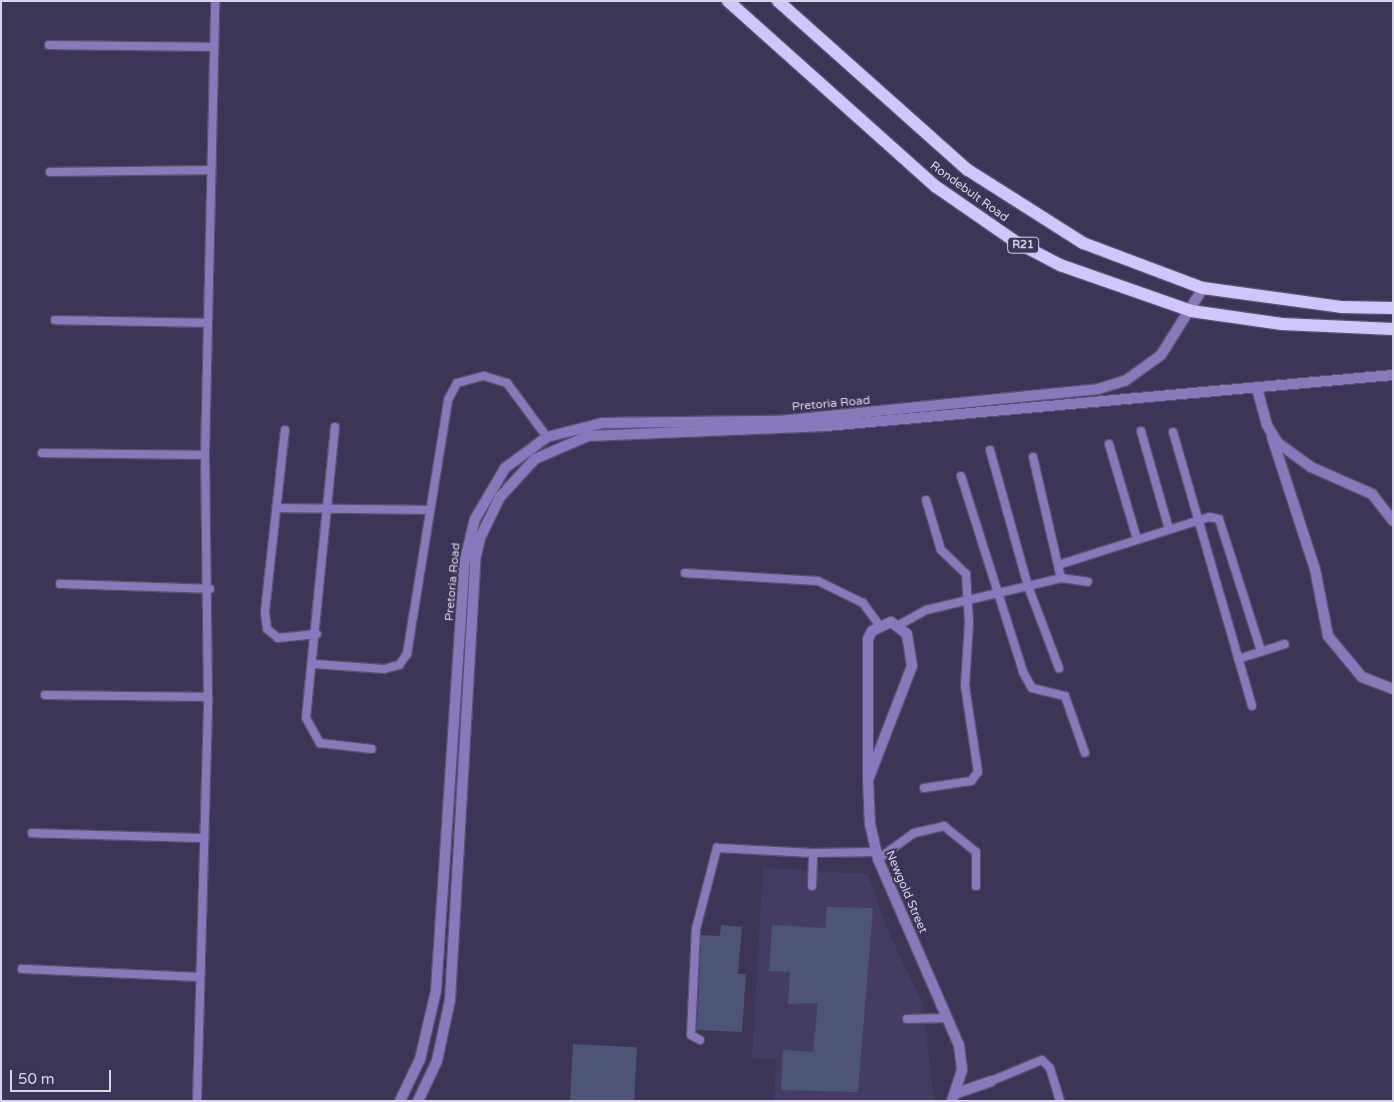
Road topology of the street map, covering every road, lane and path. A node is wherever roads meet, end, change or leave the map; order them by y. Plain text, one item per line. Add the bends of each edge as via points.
1 (215, 1) edge
2 (728, 1) edge
3 (778, 1) edge
4 (49, 45) dead end
5 (214, 47) junction
6 (211, 170) junction
7 (50, 172) dead end
8 (1203, 288) junction
9 (1393, 308) edge
10 (1191, 311) junction
11 (55, 320) dead end
12 (208, 323) junction
13 (1393, 329) edge
14 (1393, 375) edge
15 (1257, 388) junction
16 (1042, 402) junction
17 (891, 416) junction
18 (335, 427) dead end
19 (285, 430) dead end
20 (1140, 431) dead end
21 (1172, 432) dead end
22 (1272, 437) junction
23 (547, 438) junction
24 (1109, 444) dead end
25 (528, 448) junction
26 (990, 450) dead end
27 (42, 453) dead end
28 (205, 455) junction
29 (1033, 457) dead end
30 (535, 459) junction
31 (961, 476) dead end
32 (926, 500) dead end
33 (276, 508) junction
34 (430, 510) junction
35 (327, 511) junction
36 (1198, 520) junction
37 (1393, 521) edge
38 (1169, 529) junction
39 (1138, 539) junction
40 (1058, 565) junction
41 (685, 573) dead end
42 (1061, 578) junction
43 (1088, 582) dead end
44 (60, 584) dead end
45 (1028, 586) junction
46 (210, 589) junction
47 (998, 593) junction
48 (965, 601) junction
49 (900, 625) junction
50 (880, 626) junction
51 (317, 634) junction
52 (1285, 644) dead end
53 (1261, 651) junction
54 (1238, 659) junction
55 (314, 664) junction
56 (1059, 668) dead end
57 (1393, 689) edge
58 (45, 695) dead end
59 (208, 697) junction
60 (1252, 706) dead end
61 (372, 749) dead end
62 (1085, 753) dead end
63 (868, 780) junction
64 (924, 788) dead end
65 (32, 833) dead end
66 (204, 838) junction
67 (813, 853) junction
68 (877, 856) junction
69 (812, 886) dead end
70 (976, 886) dead end
71 (22, 969) dead end
72 (200, 977) junction
73 (433, 1012) junction
74 (448, 1014) junction
75 (948, 1018) junction
76 (907, 1019) dead end
77 (700, 1040) dead end
78 (991, 1081) joint
79 (955, 1097) edge
80 (197, 1101) edge
81 (400, 1101) edge
82 (418, 1101) edge
83 (1060, 1101) edge

1 - 5 lane
2 - 10 main road, Rondebult Road / R21 via 848,112 968,211 1060,265
3 - 8 main road, Rondebult Road / R21 via 931,139 1006,197 1107,254
4 - 5 lane
5 - 6 lane
6 - 7 lane
6 - 12 lane
8 - 9 main road, Rondebult Road / R21 via 1293,302
8 - 10 street
10 - 13 main road, Rondebult Road / R21 via 1282,324
10 - 16 street via 1174,338 1144,370 1098,389
11 - 12 lane
12 - 28 lane
14 - 15 street
15 - 16 street
15 - 22 street
16 - 17 street, Pretoria Road
17 - 23 street, Pretoria Road via 779,422 603,423
17 - 30 street, Pretoria Road via 588,436
18 - 35 lane
19 - 33 lane
20 - 38 lane
21 - 36 lane
22 - 37 street via 1311,467 1372,494
22 - 57 street via 1315,569 1328,636 1362,677
23 - 25 street, Pretoria Road
23 - 34 lane via 507,383 484,376 457,382 448,400
24 - 39 lane
25 - 30 street
25 - 73 street, Pretoria Road via 487,492 468,541
26 - 45 lane
27 - 28 lane
28 - 46 lane
29 - 40 lane
30 - 74 street, Pretoria Road via 500,497 480,538 475,560
31 - 47 lane
32 - 48 lane via 941,550 966,574
33 - 35 lane
33 - 51 lane via 267,629 278,638
34 - 35 lane
34 - 55 lane via 403,660 384,669
35 - 51 lane
36 - 38 lane
36 - 53 lane via 1219,518
36 - 54 lane
38 - 39 lane
39 - 40 lane
40 - 42 lane
41 - 50 lane via 818,581 863,603
42 - 43 lane
42 - 45 lane
44 - 46 lane
45 - 47 lane
45 - 56 lane
46 - 59 lane
47 - 48 lane
47 - 62 lane via 1023,672 1032,688 1065,696
48 - 49 lane via 926,610
48 - 64 lane via 970,622 965,686 978,772 971,781
49 - 50 street
49 - 63 street via 910,650 909,685
50 - 63 street, Newgold Street via 868,639
51 - 55 lane
52 - 53 lane
53 - 54 lane
54 - 60 lane
55 - 61 lane via 306,718 312,733 320,743
58 - 59 lane
59 - 66 lane
63 - 68 street, Newgold Street
65 - 66 lane
66 - 72 lane
67 - 68 lane
67 - 69 lane
67 - 77 lane via 717,848 696,929 691,1035
68 - 70 lane via 914,833 944,826 976,852
68 - 75 street, Newgold Street
71 - 72 lane
72 - 80 lane
73 - 74 street
73 - 81 street, Pretoria Road via 420,1059
74 - 82 street, Pretoria Road via 436,1061
75 - 76 lane
75 - 79 street, Newgold Street via 962,1070
78 - 79 street
78 - 83 lane via 1042,1060 1050,1068

